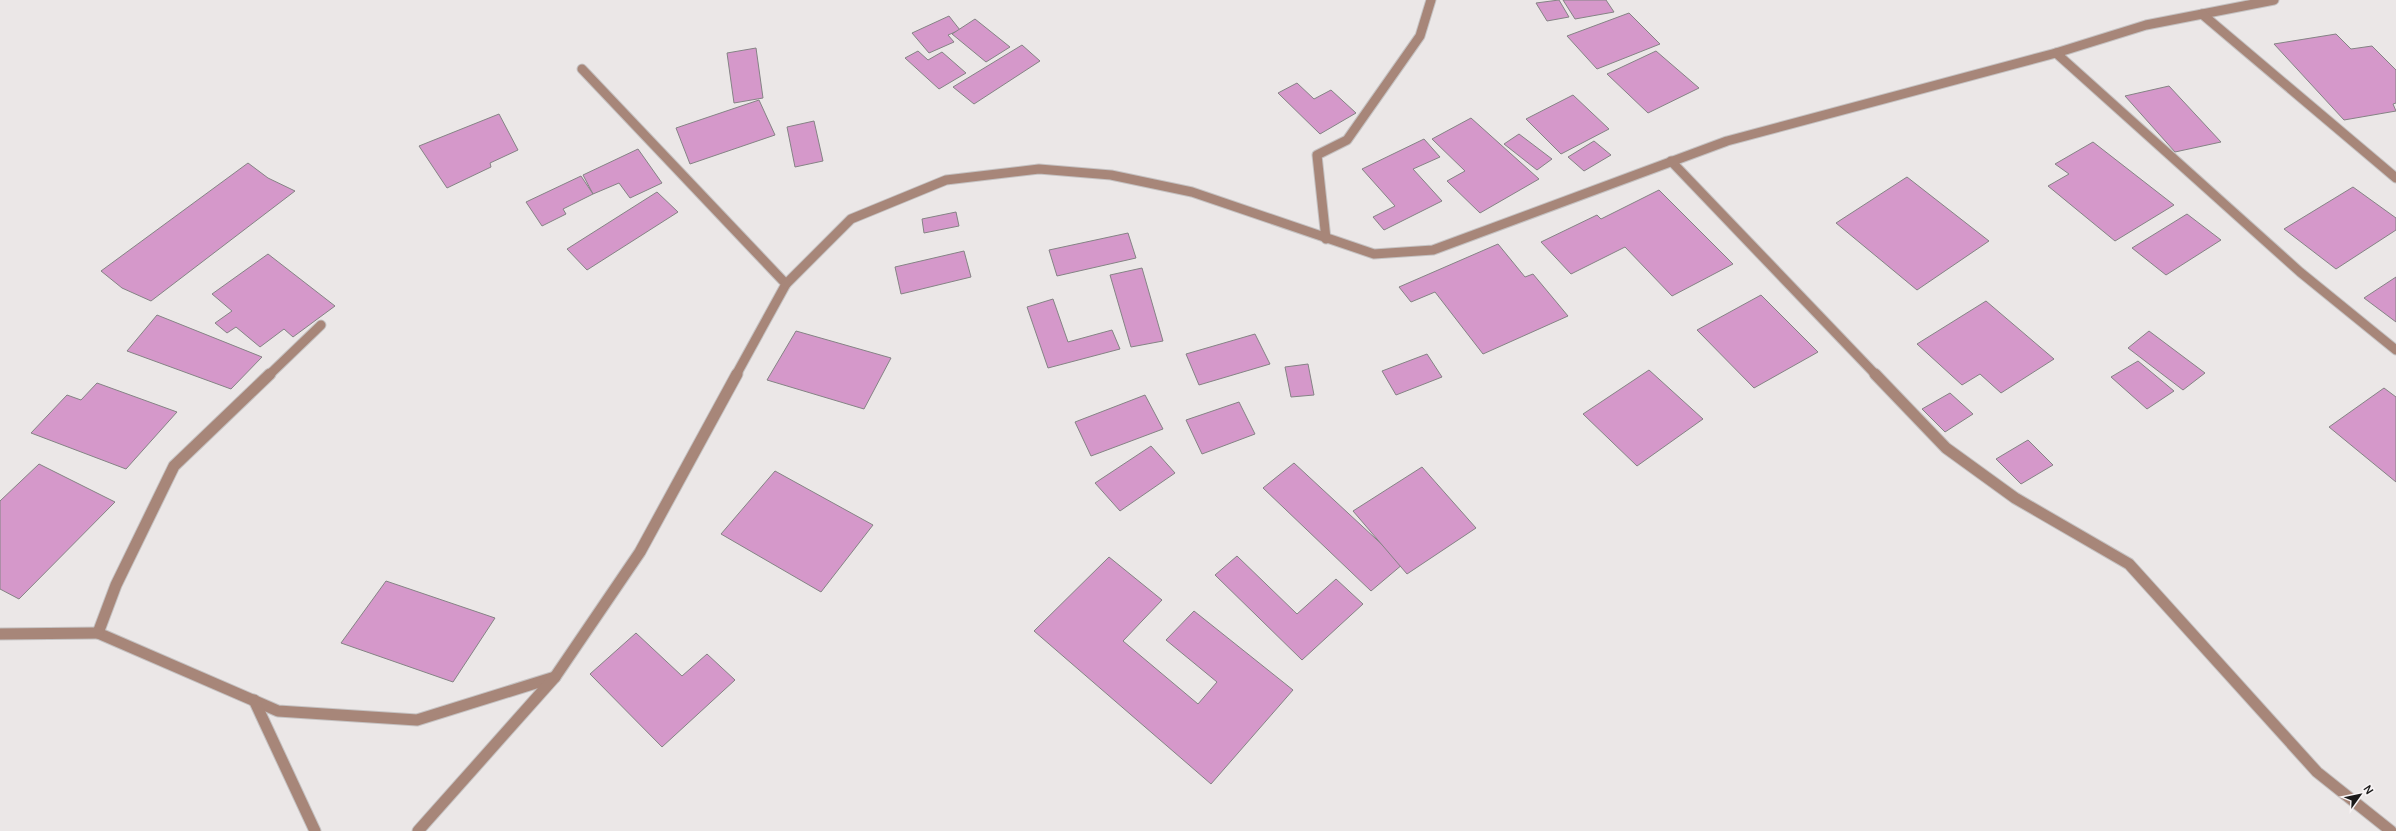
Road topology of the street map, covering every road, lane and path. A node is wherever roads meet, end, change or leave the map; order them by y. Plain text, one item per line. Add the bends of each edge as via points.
1 (1431, 0) edge
2 (2274, 0) edge
3 (2202, 14) junction
4 (2056, 53) junction
5 (582, 69) dead end
6 (1671, 161) junction
7 (2396, 178) edge
8 (1326, 239) junction
9 (786, 284) junction
10 (321, 325) dead end
11 (2396, 350) edge
12 (98, 633) junction
13 (0, 634) edge
14 (554, 677) junction
15 (254, 700) junction
16 (315, 831) edge
17 (418, 831) edge
18 (2391, 831) edge

1 - 8 street via 1420,36 1347,140 1317,155
2 - 3 street
3 - 4 street via 2146,25
3 - 7 street
4 - 6 street via 1727,141
4 - 11 street via 2300,272
5 - 9 street
6 - 8 street via 1433,250 1374,254
6 - 18 street via 1946,448 2015,498 2129,564 2317,772
8 - 9 street via 1192,192 1111,175 1039,169 946,180 851,219
9 - 14 street via 640,552
10 - 12 street via 174,466 116,585
12 - 13 street
12 - 15 street
14 - 15 street via 417,720 278,711
14 - 17 street
15 - 16 street

